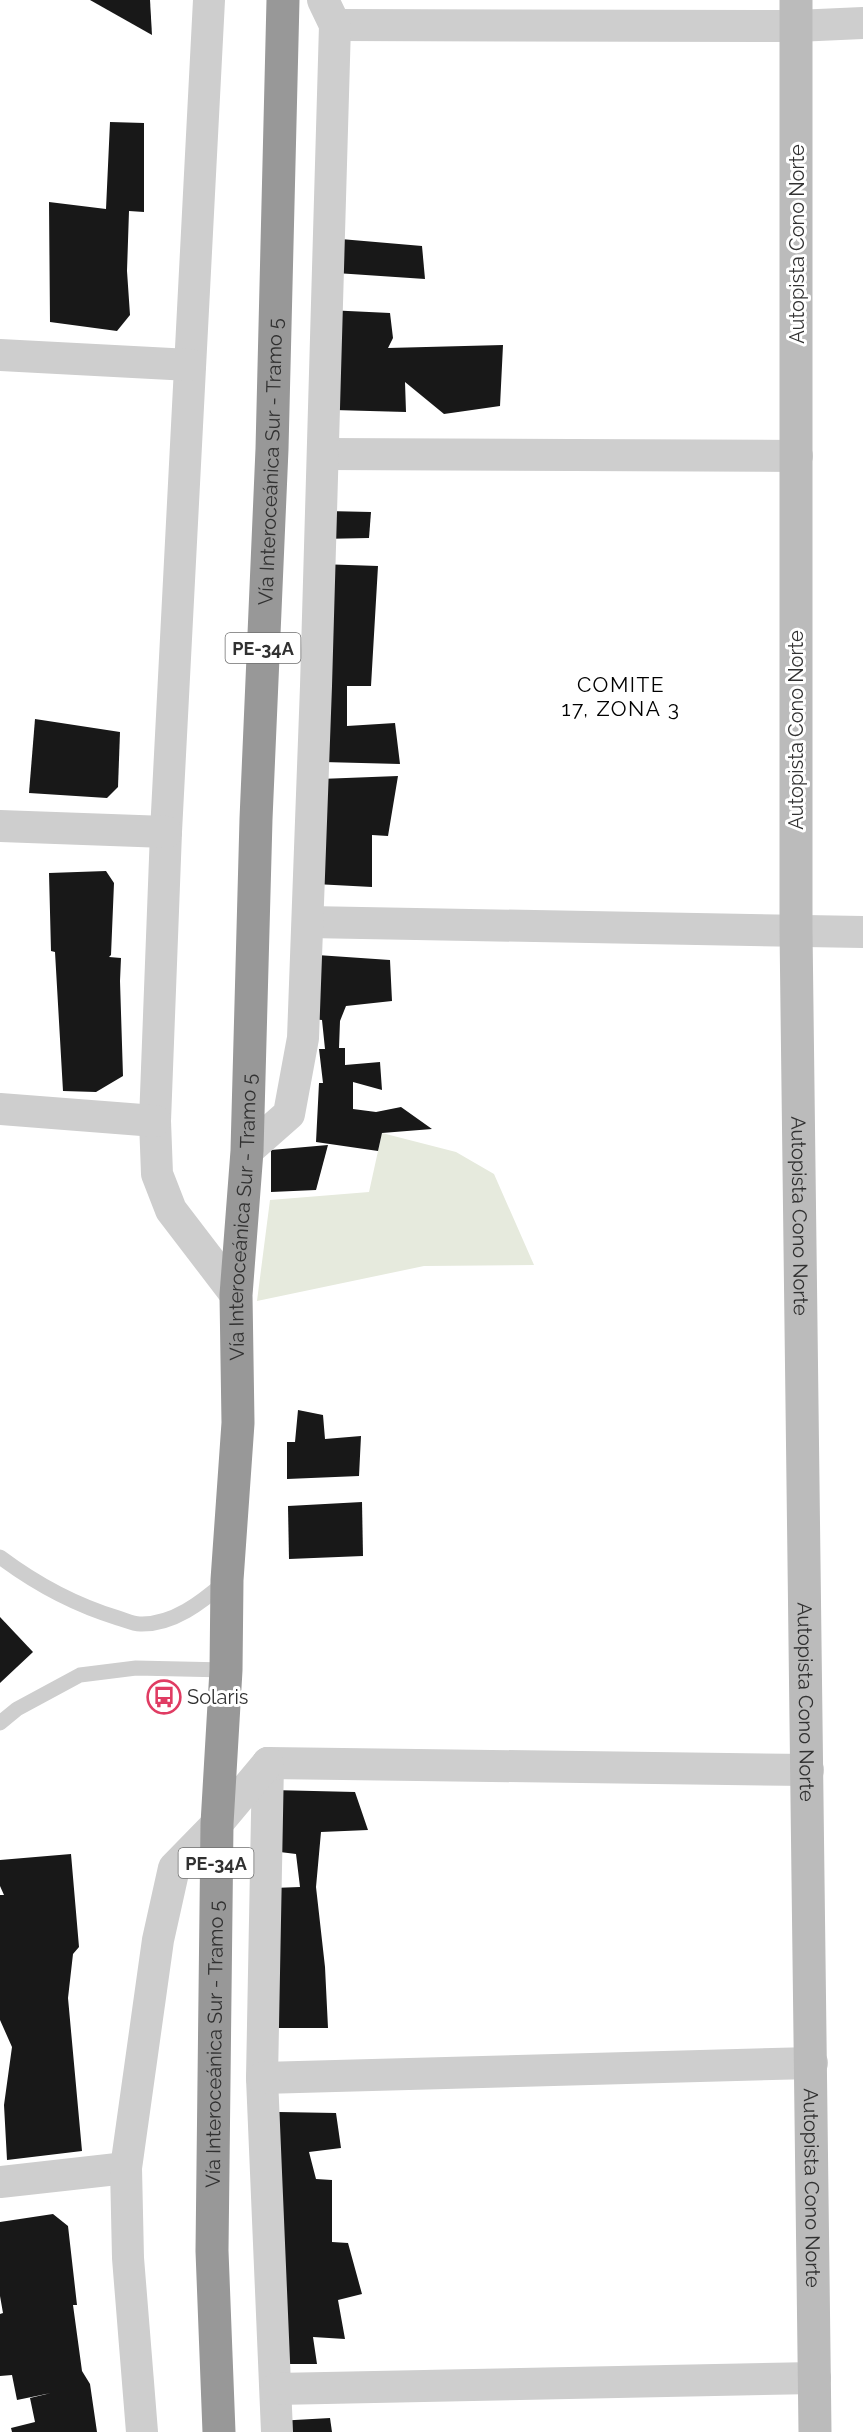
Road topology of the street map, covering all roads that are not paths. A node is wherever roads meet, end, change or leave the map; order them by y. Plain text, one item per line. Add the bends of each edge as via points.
1 (209, 0) edge
2 (283, 0) edge
3 (329, 13) edge
4 (796, 13) edge
5 (863, 23) edge
6 (0, 355) edge
7 (190, 365) junction
8 (323, 454) junction
9 (797, 456) junction
10 (0, 826) edge
11 (166, 832) junction
12 (308, 922) junction
13 (796, 930) junction
14 (863, 933) edge
15 (0, 1109) edge
16 (155, 1121) junction
17 (247, 1151) junction
18 (236, 1295) junction
19 (0, 1557) edge
20 (227, 1580) junction
21 (226, 1670) junction
22 (0, 1723) edge
23 (268, 1763) junction
24 (808, 1770) junction
25 (217, 1824) junction
26 (812, 2063) junction
27 (262, 2078) junction
28 (126, 2168) junction
29 (0, 2182) edge
30 (815, 2378) junction
31 (276, 2389) junction
32 (142, 2432) edge
33 (219, 2432) edge
34 (277, 2432) edge
35 (815, 2432) edge

1 - 7 street
2 - 17 highway, Vía Interoceánica Sur - Tramo 5 / PE-34A via 272,449
3 - 4 street
3 - 8 street
4 - 5 street
4 - 9 main road, Autopista Cono Norte
6 - 7 street
7 - 11 street
8 - 9 street
8 - 12 street
9 - 13 main road, Autopista Cono Norte
10 - 11 street
11 - 16 street
12 - 13 street
12 - 17 street via 303,1038 289,1114
13 - 14 street
13 - 24 main road, Autopista Cono Norte
15 - 16 street
16 - 18 street via 157,1174 171,1210
17 - 18 highway, Vía Interoceánica Sur - Tramo 5 / PE-34A
18 - 20 highway, Vía Interoceánica Sur - Tramo 5 / PE-34A via 238,1423
19 - 20 lane via 57,1594 94,1611 140,1624 183,1613
20 - 21 highway, Vía Interoceánica Sur - Tramo 5 / PE-34A
21 - 22 lane via 136,1668 80,1676 17,1709
21 - 25 highway, Vía Interoceánica Sur - Tramo 5 / PE-34A
23 - 24 street
23 - 25 street
23 - 27 street
24 - 26 main road, Autopista Cono Norte
25 - 28 street via 174,1868 158,1940
25 - 33 highway, Vía Interoceánica Sur - Tramo 5 / PE-34A via 212,2251
26 - 27 street
26 - 30 main road, Autopista Cono Norte
27 - 31 street
28 - 29 street
28 - 32 street via 128,2258
30 - 31 street
30 - 35 main road, Autopista Cono Norte
31 - 34 street

